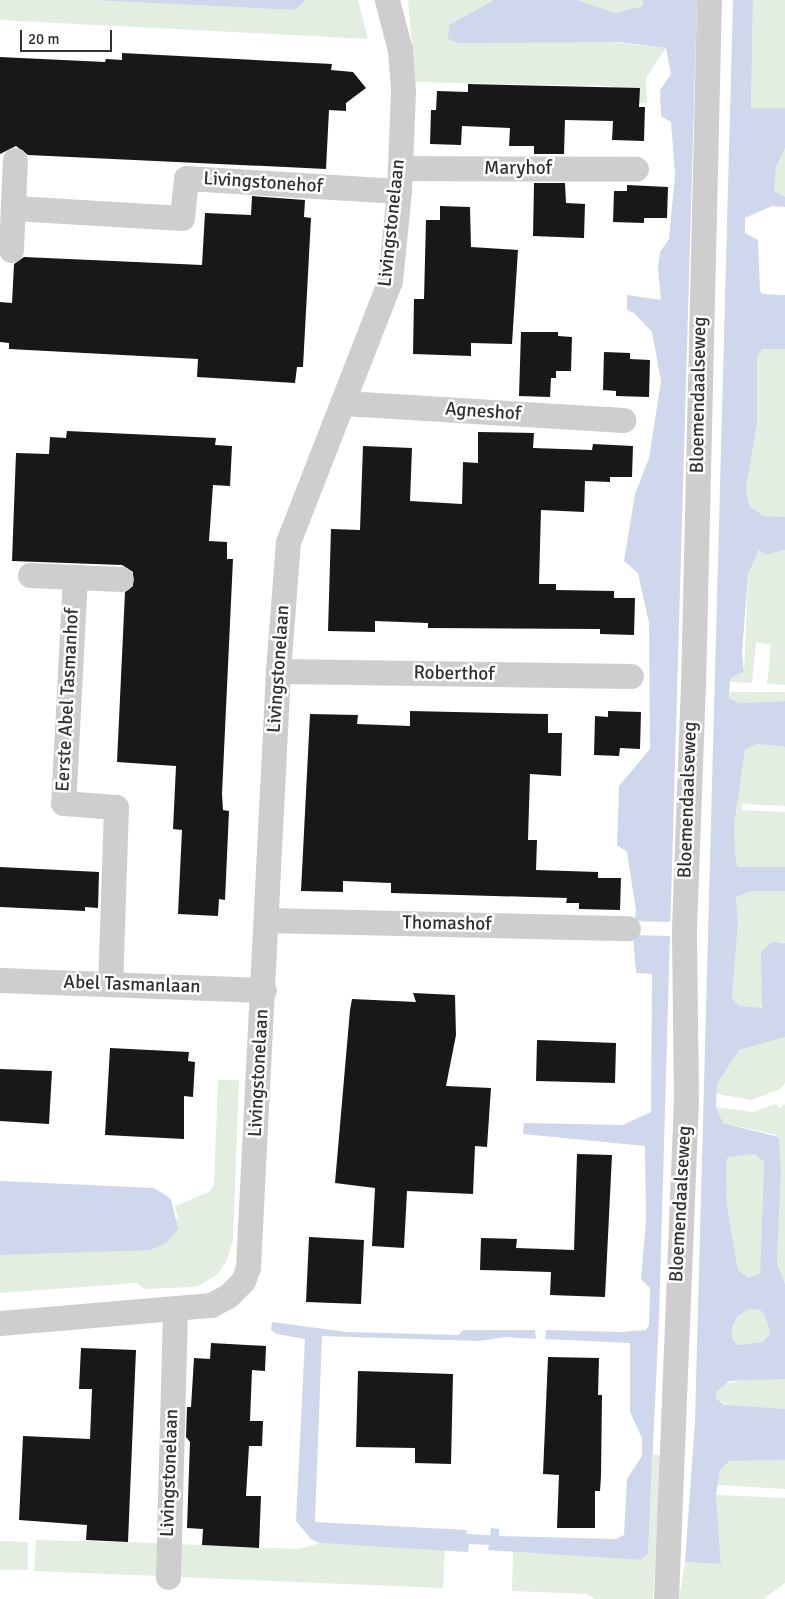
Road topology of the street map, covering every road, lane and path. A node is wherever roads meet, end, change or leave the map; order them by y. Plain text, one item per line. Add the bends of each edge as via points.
1 (387, 0) edge
2 (709, 0) edge
3 (15, 160) dead end
4 (636, 169) dead end
5 (399, 180) junction
6 (14, 208) junction
7 (11, 250) dead end
8 (344, 403) junction
9 (623, 420) dead end
10 (30, 575) dead end
11 (75, 577) junction
12 (121, 579) dead end
13 (278, 671) junction
14 (631, 676) dead end
15 (266, 920) junction
16 (628, 928) dead end
17 (0, 980) edge
18 (110, 984) junction
19 (264, 990) junction
20 (175, 1309) junction
21 (0, 1323) edge
22 (168, 1577) dead end
23 (666, 1599) edge

1 - 5 street, Livingstonelaan via 400,50 403,91
2 - 23 street, Bloemendaalseweg via 684,929 686,1099
3 - 6 street
4 - 5 street, Maryhof
5 - 6 street, Livingstonehof via 186,178 182,218
5 - 8 street, Livingstonelaan via 390,281
6 - 7 street
8 - 9 street, Agneshof
8 - 13 street, Livingstonelaan via 288,542
10 - 11 street
11 - 12 street
11 - 18 street, Eerste Abel Tasmanhof via 63,803 116,807
13 - 14 street, Roberthof
13 - 15 street, Livingstonelaan
15 - 16 street, Thomashof
15 - 19 street, Livingstonelaan
17 - 18 street, Abel Tasmanlaan
18 - 19 street, Abel Tasmanlaan
19 - 20 street, Livingstonelaan via 248,1267 243,1281 228,1296 212,1305
20 - 21 street, Livingstonelaan
20 - 22 street, Livingstonelaan

